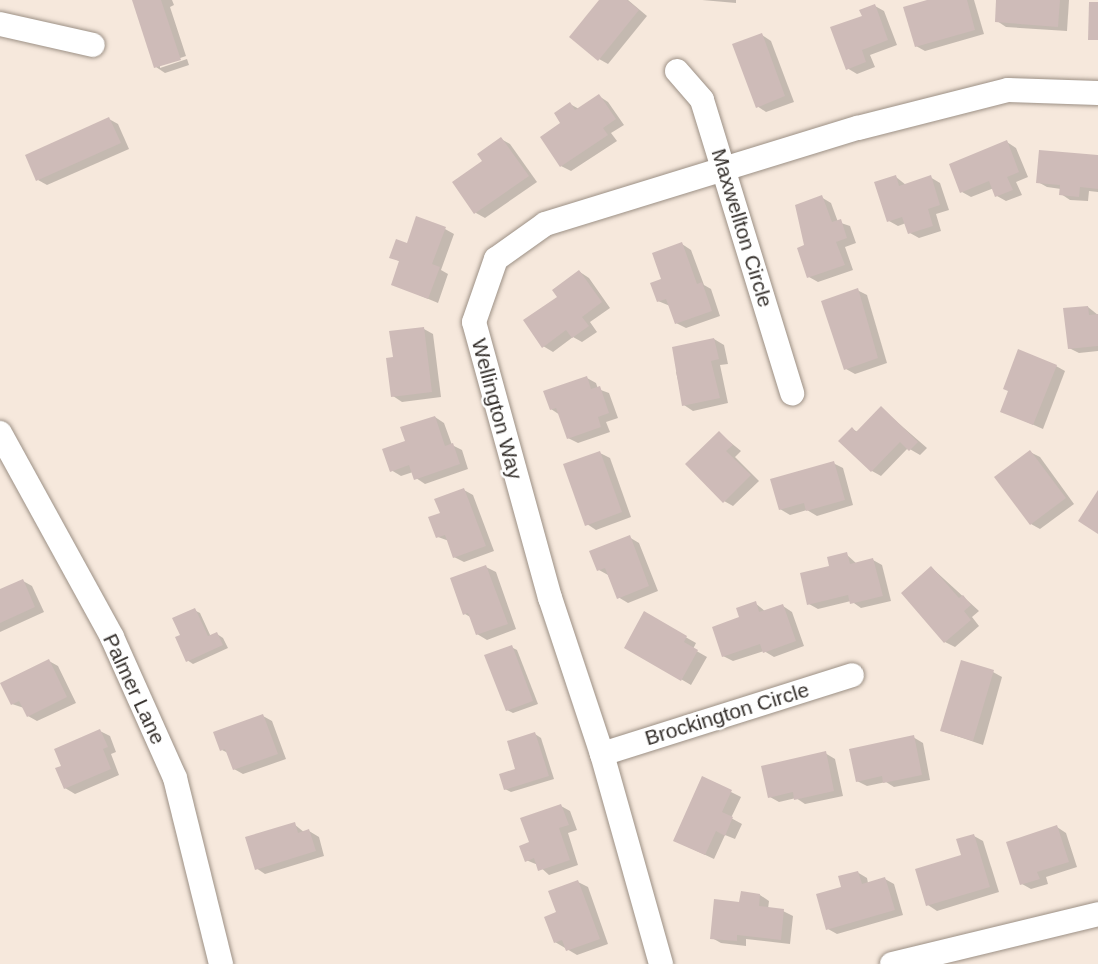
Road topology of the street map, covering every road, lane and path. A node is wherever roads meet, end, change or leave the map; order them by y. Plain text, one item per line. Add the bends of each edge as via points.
1 (0, 24) edge
2 (93, 45) dead end
3 (677, 71) dead end
4 (1098, 93) edge
5 (725, 169) junction
6 (792, 393) dead end
7 (0, 433) edge
8 (852, 675) dead end
9 (602, 754) junction
10 (1098, 914) edge
11 (221, 964) edge
12 (662, 964) edge
13 (892, 964) edge

1 - 2 street
3 - 5 street, Maxwellton Circle via 702,100
4 - 5 street, Wellington Way via 1008,90
5 - 6 street, Maxwellton Circle
5 - 9 street, Wellington Way via 545,224 496,259 474,322 550,598
7 - 11 street, Palmer Lane via 111,637 175,778
8 - 9 street, Brockington Circle
9 - 12 street, Wellington Way
10 - 13 street

